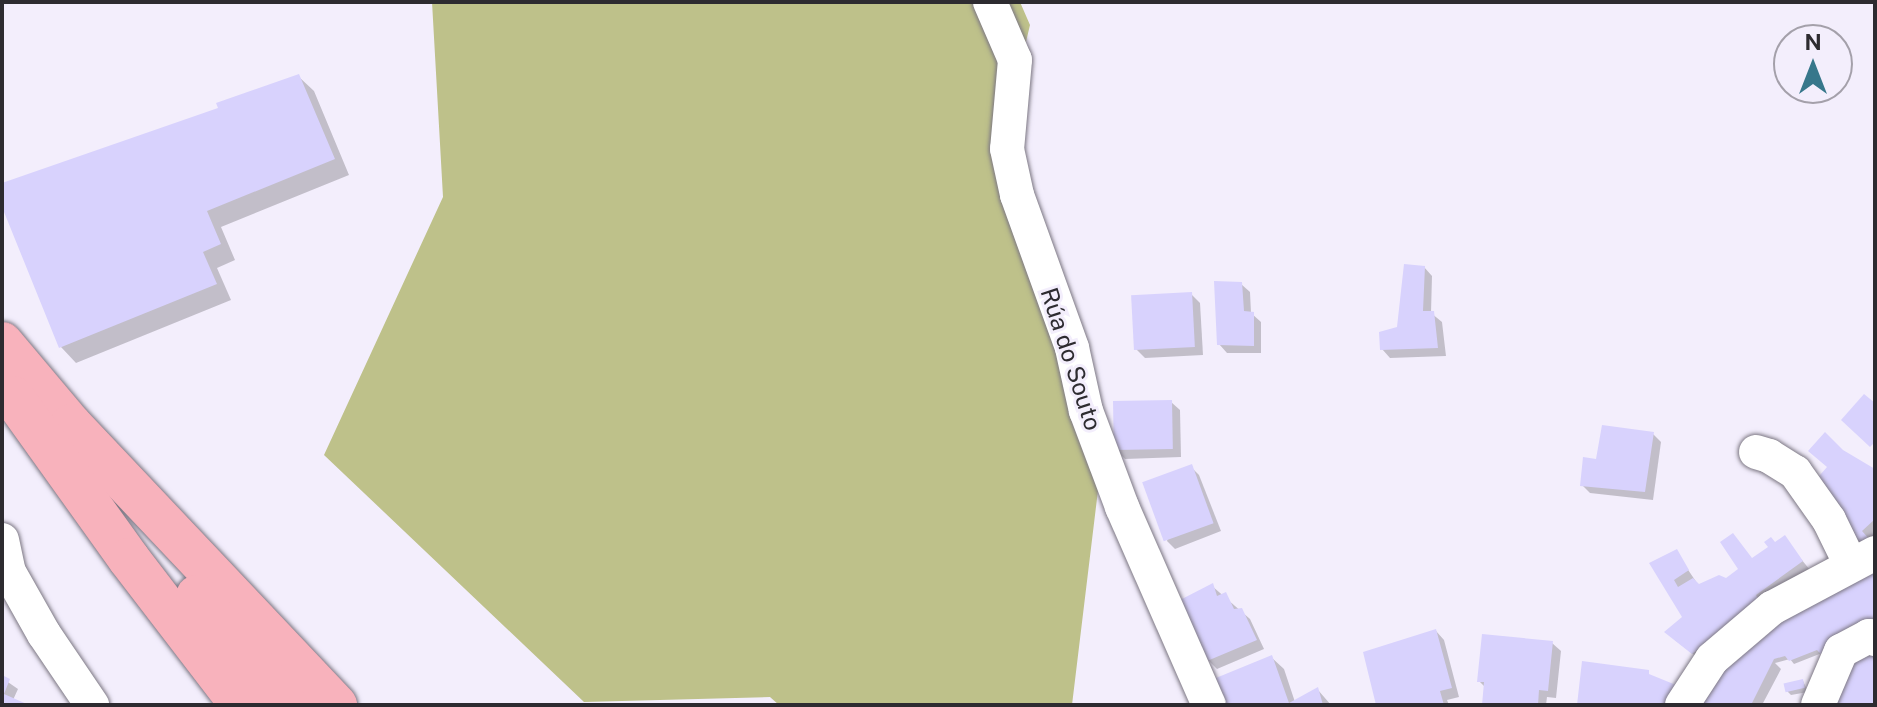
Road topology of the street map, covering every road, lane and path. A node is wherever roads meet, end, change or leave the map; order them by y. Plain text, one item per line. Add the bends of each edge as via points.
1 (990, 2) edge
2 (2, 343) edge
3 (24, 398) edge
4 (1756, 452) dead end
5 (1863, 558) edge
6 (4, 566) edge
7 (1875, 639) edge
8 (92, 705) edge
9 (241, 705) edge
10 (287, 705) edge
11 (336, 705) edge
12 (1209, 705) edge
13 (1682, 705) edge
14 (1818, 705) edge

1 - 12 street, Rúa do Souto via 1015,60 1007,149 1017,195 1122,507
2 - 3 main road
3 - 9 main road via 129,559
3 - 10 main road via 94,470
3 - 11 main road
4 - 5 street via 1795,472
5 - 13 street via 1772,608 1712,659
6 - 8 street
7 - 14 street via 1869,636 1841,651

